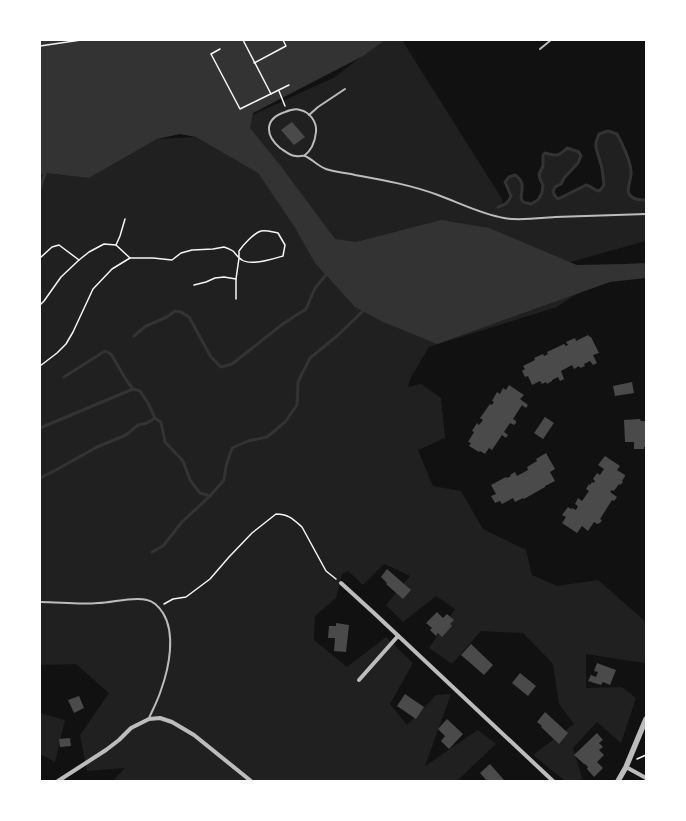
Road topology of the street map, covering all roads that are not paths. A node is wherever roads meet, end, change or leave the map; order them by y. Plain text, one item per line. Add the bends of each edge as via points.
1 (551, 40) edge
2 (540, 49) dead end
3 (345, 89) dead end
4 (309, 115) junction
5 (304, 156) junction
6 (646, 214) edge
7 (341, 583) road end
8 (40, 602) edge
9 (398, 636) junction
10 (359, 680) dead end
11 (149, 719) junction
12 (646, 719) edge
13 (626, 767) junction
14 (646, 778) edge
15 (58, 781) edge
16 (251, 781) edge
17 (553, 781) edge
18 (618, 781) edge

1 - 2 lane
3 - 4 lane
4 - 5 lane via 316,130 313,146
4 - 5 lane via 294,109 280,114 271,121 269,129 273,141 283,150 296,156
5 - 6 lane via 325,169 403,184 505,219
7 - 9 street
8 - 11 lane via 85,604 142,599 158,607 167,621 170,649 164,681
9 - 10 street
9 - 17 street
11 - 15 street via 131,728 106,750
11 - 16 street via 160,718 172,722 194,735
12 - 13 street
13 - 14 street
13 - 18 street

